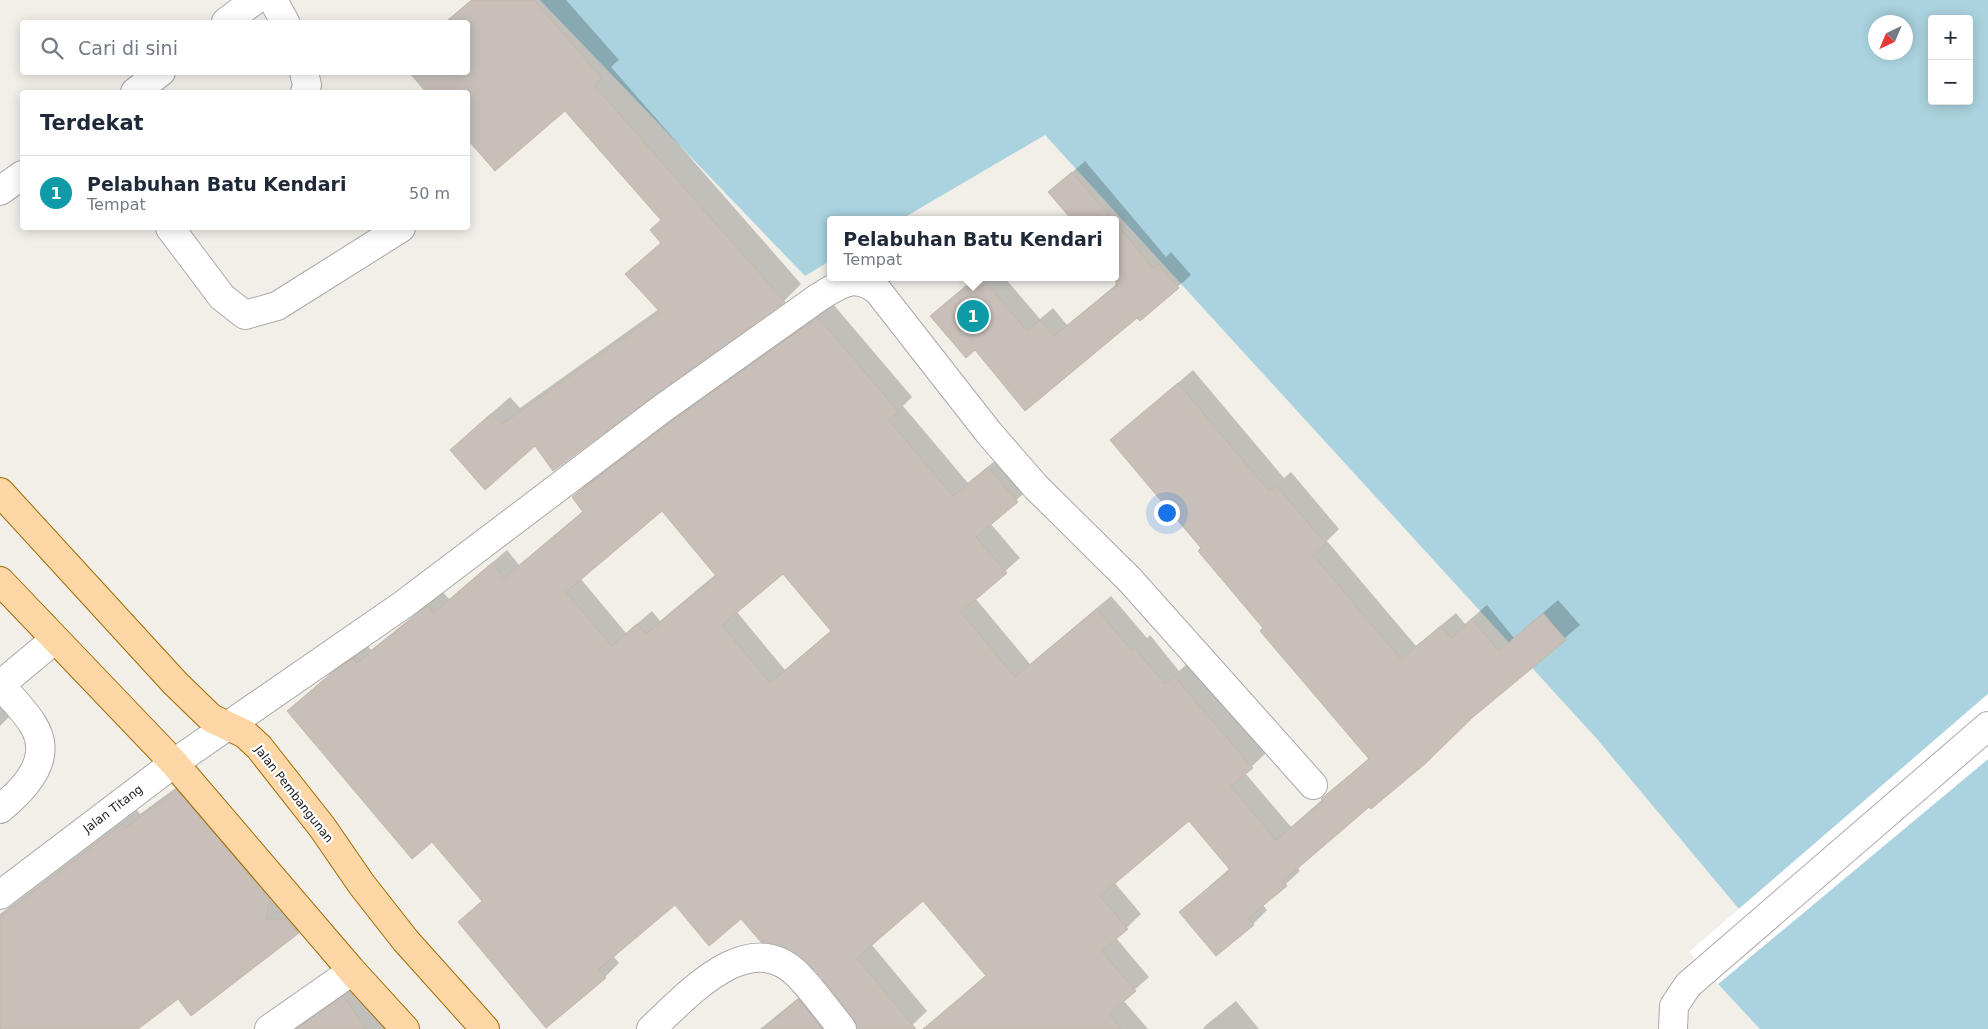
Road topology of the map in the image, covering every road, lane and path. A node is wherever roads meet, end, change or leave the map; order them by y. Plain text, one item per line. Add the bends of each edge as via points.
1 (255, 0) edge
2 (273, 0) edge
3 (229, 20) edge
4 (284, 20) edge
5 (157, 75) edge
6 (305, 75) edge
7 (137, 90) edge
8 (306, 90) edge
9 (20, 176) edge
10 (0, 191) edge
11 (172, 230) edge
12 (398, 230) edge
13 (0, 492) edge
14 (0, 581) edge
15 (54, 640) junction
16 (0, 685) edge
17 (1988, 726) edge
18 (228, 727) junction
19 (174, 763) junction
20 (1313, 785) dead end
21 (0, 810) edge
22 (0, 895) edge
23 (349, 968) junction
24 (269, 1029) edge
25 (405, 1029) edge
26 (485, 1029) edge
27 (651, 1029) edge
28 (842, 1029) edge
29 (1673, 1029) edge

1 - 3 street
2 - 4 street
5 - 7 street
6 - 8 street
9 - 10 street
11 - 12 street via 222,297 245,315 278,306
13 - 18 main road, Jalan Pembangunan via 175,683 211,718
14 - 15 main road
15 - 16 street
15 - 19 main road
16 - 21 street via 33,724 42,747 34,775
17 - 29 street via 1688,985 1674,1006
18 - 19 street, Jalan Titang
18 - 20 street, Jalan Titang via 404,604 671,402 819,296 847,281 861,281 878,292 988,433 1036,487 1130,580
18 - 26 main road, Jalan Pembangunan via 245,734 259,747 406,941
19 - 22 street, Jalan Titang
19 - 23 main road
23 - 24 street
23 - 25 main road
27 - 28 street via 718,971 739,961 761,957 780,962 798,975

